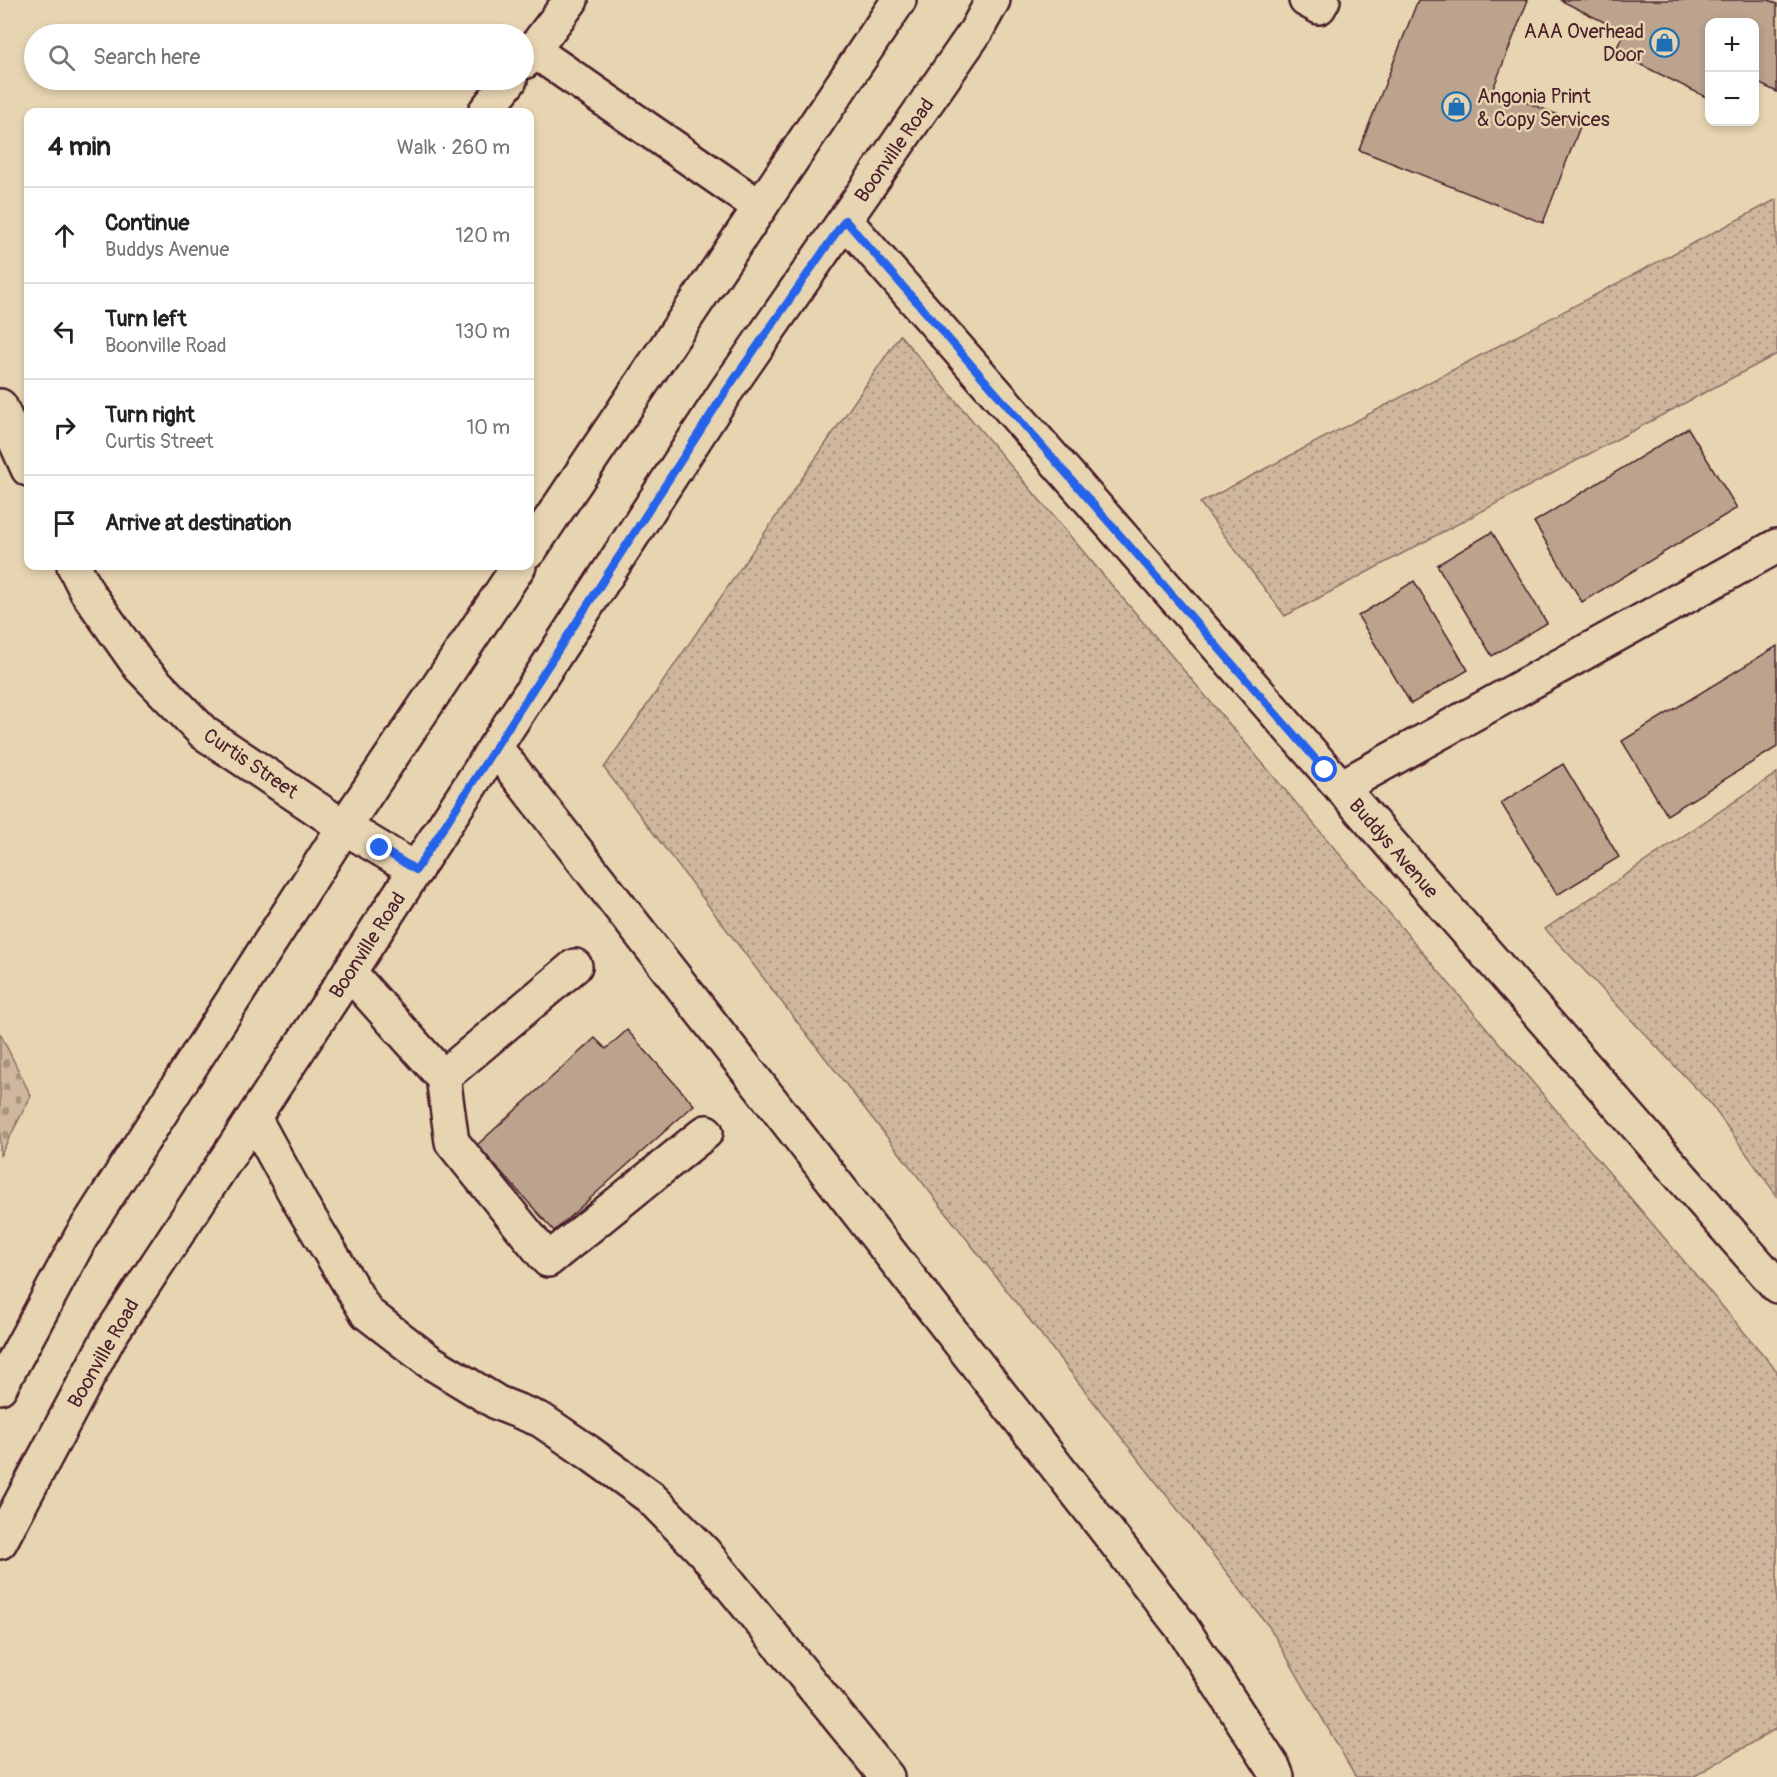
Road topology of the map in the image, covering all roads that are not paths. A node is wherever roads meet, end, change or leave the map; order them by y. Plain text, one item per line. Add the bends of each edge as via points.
1 (571, 0) edge
2 (898, 0) edge
3 (993, 0) edge
4 (1306, 0) edge
5 (1323, 0) edge
6 (534, 48) edge
7 (534, 60) edge
8 (502, 90) edge
9 (488, 108) edge
10 (760, 207) junction
11 (845, 220) junction
12 (0, 406) edge
13 (24, 460) edge
14 (534, 544) edge
15 (1777, 546) edge
16 (76, 570) edge
17 (516, 570) edge
18 (495, 747) junction
19 (1341, 787) junction
20 (344, 827) junction
21 (416, 870) junction
22 (575, 966) dead end
23 (349, 972) junction
24 (443, 1077) junction
25 (254, 1118) junction
26 (706, 1132) dead end
27 (1777, 1286) edge
28 (0, 1387) edge
29 (0, 1542) edge
30 (887, 1777) edge
31 (1277, 1777) edge

1 - 6 main road
2 - 10 main road
3 - 11 main road, Boonville Road via 976,31
4 - 5 main road via 1319,7
7 - 10 main road
8 - 9 main road
10 - 14 main road
11 - 18 main road, Boonville Road via 726,391
11 - 19 main road, Buddys Avenue
12 - 13 main road
15 - 19 main road
16 - 20 main road, Curtis Street via 140,667 204,734
17 - 20 main road
18 - 21 main road, Boonville Road
18 - 31 main road via 1181,1626
19 - 27 main road, Buddys Avenue
20 - 21 main road, Curtis Street
20 - 28 main road via 81,1237
21 - 23 main road, Boonville Road
22 - 24 main road
23 - 24 main road
23 - 25 main road, Boonville Road
24 - 26 main road via 452,1142 548,1260
25 - 29 main road, Boonville Road via 109,1337
25 - 30 main road via 367,1313 429,1360 498,1403 541,1420 650,1497 705,1552

